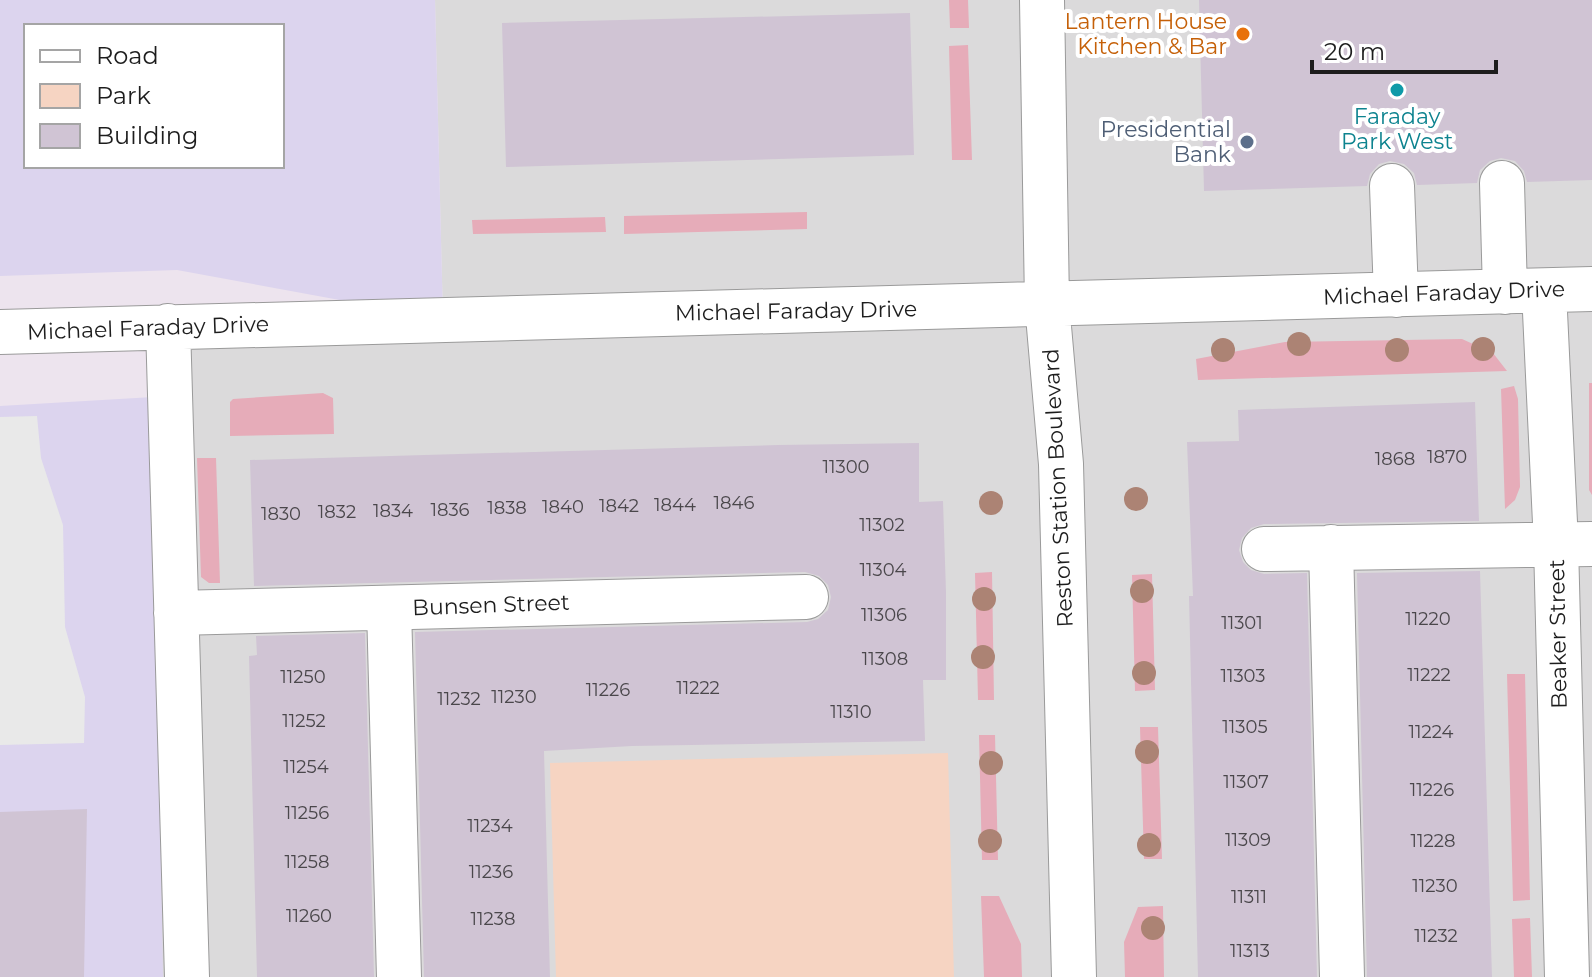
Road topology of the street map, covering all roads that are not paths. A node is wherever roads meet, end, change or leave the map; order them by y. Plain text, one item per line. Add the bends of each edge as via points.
1 (1042, 0) edge
2 (1502, 183) dead end
3 (1392, 186) dead end
4 (1592, 289) edge
5 (1524, 291) junction
6 (1396, 295) junction
7 (1047, 304) junction
8 (168, 326) junction
9 (0, 332) edge
10 (1574, 544) edge
11 (1331, 547) junction
12 (1264, 549) dead end
13 (806, 597) dead end
14 (389, 608) junction
15 (176, 613) junction
16 (187, 977) edge
17 (399, 977) edge
18 (1074, 977) edge
19 (1342, 977) edge
20 (1567, 977) edge

1 - 7 street, Reston Station Boulevard
2 - 5 street, Beaker Street
3 - 6 street
4 - 5 street, Michael Faraday Drive
5 - 6 street, Michael Faraday Drive
5 - 10 street, Beaker Street
6 - 7 street, Michael Faraday Drive
7 - 8 street, Michael Faraday Drive
7 - 18 street, Reston Station Boulevard via 1061,464
8 - 9 street, Michael Faraday Drive
8 - 15 street
10 - 11 street
10 - 20 street, Beaker Street
11 - 12 street
11 - 19 street
13 - 14 street, Bunsen Street
14 - 15 street, Bunsen Street
14 - 17 street
15 - 16 street

